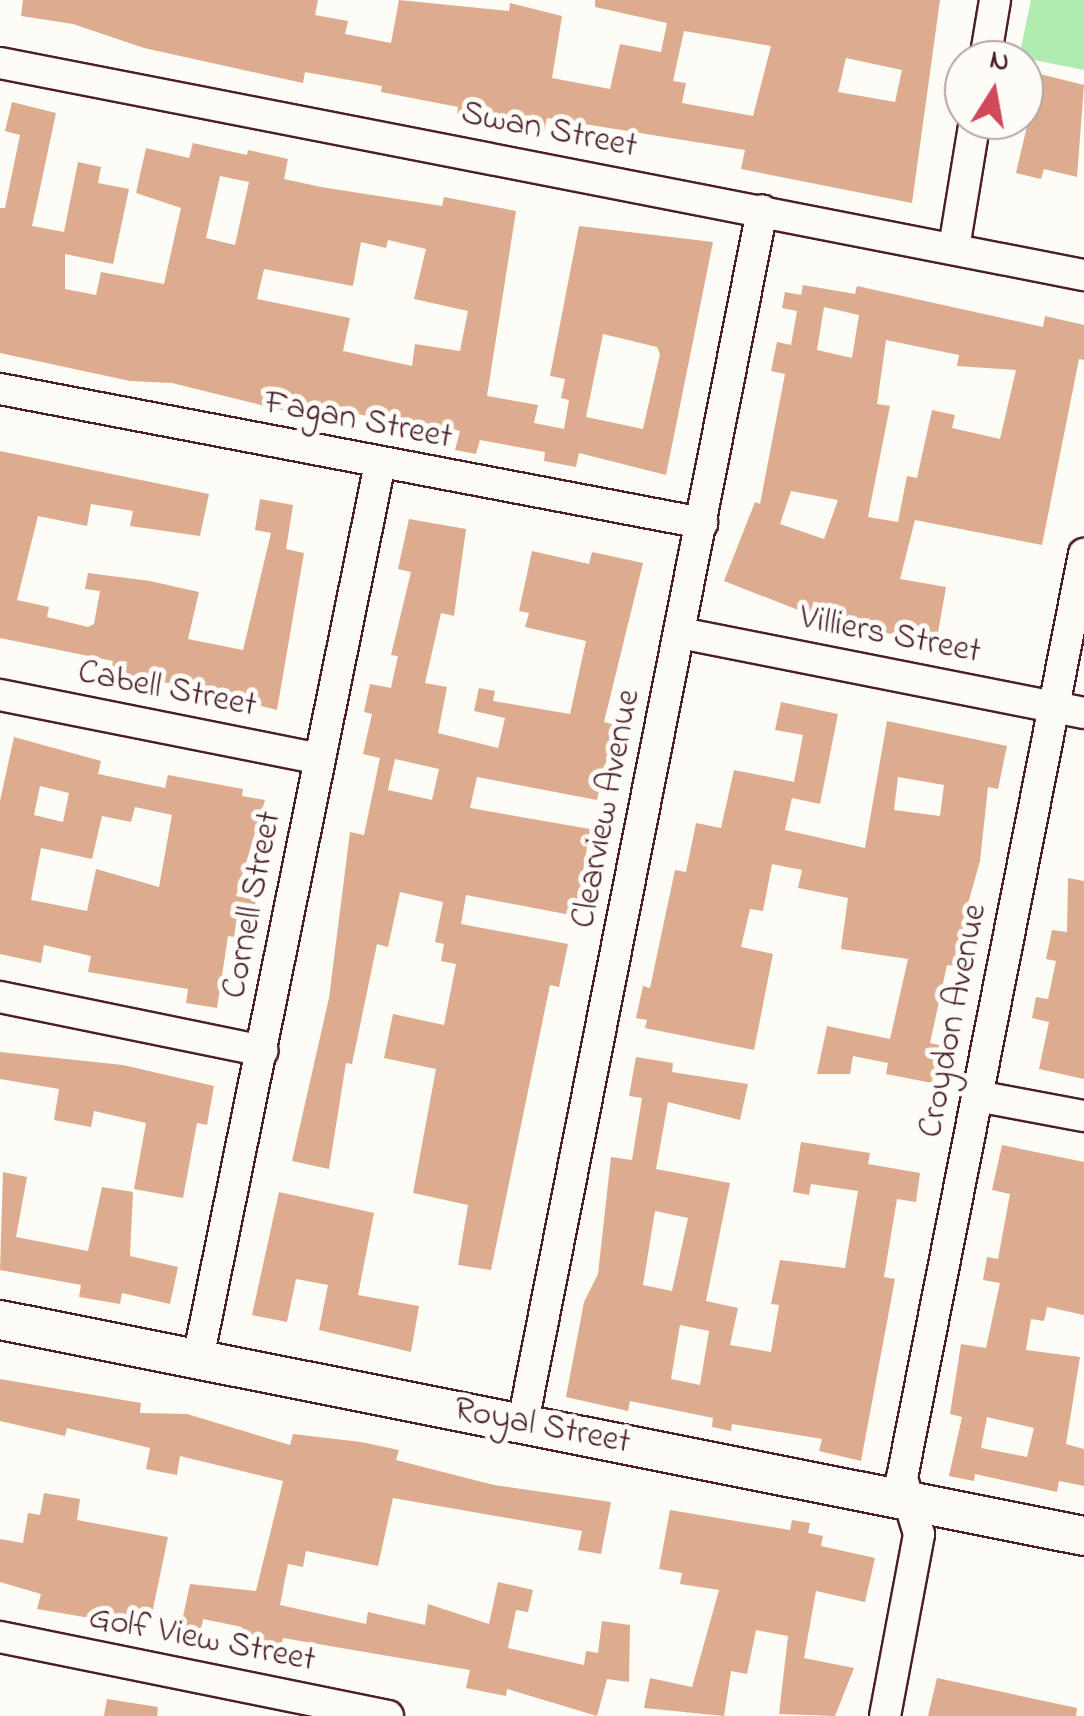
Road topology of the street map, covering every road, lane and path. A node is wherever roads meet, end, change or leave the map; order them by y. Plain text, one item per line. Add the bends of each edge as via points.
1 (995, 0) edge
2 (988, 40) edge
3 (0, 62) edge
4 (972, 140) edge
5 (762, 210) junction
6 (954, 248) junction
7 (1084, 274) edge
8 (0, 388) edge
9 (380, 464) junction
10 (702, 523) junction
11 (1084, 554) edge
12 (680, 632) junction
13 (0, 694) edge
14 (1052, 707) junction
15 (1084, 714) edge
16 (319, 758) junction
17 (0, 996) edge
18 (262, 1051) junction
19 (978, 1096) junction
20 (1084, 1116) edge
21 (0, 1320) edge
22 (198, 1359) junction
23 (522, 1422) junction
24 (910, 1501) junction
25 (1084, 1536) edge
26 (0, 1637) edge
27 (388, 1716) edge
28 (884, 1716) edge

1 - 2 street
3 - 5 street, Swan Street
4 - 6 street
5 - 6 street, Swan Street
5 - 10 street, Clearview Avenue
6 - 7 street, Swan Street
8 - 9 street, Fagan Street
9 - 10 street, Fagan Street
9 - 16 street, Cornell Street
10 - 12 street, Clearview Avenue
11 - 14 street, Croydon Avenue
12 - 14 street, Villiers Street
12 - 23 street, Clearview Avenue
13 - 16 street, Cabell Street
14 - 15 street, Villiers Street
14 - 19 street, Croydon Avenue
16 - 18 street, Cornell Street
17 - 18 street
18 - 22 street, Cornell Street
19 - 20 street
19 - 24 street, Croydon Avenue via 902,1478
21 - 22 main road, Royal Street
22 - 23 main road, Royal Street
23 - 24 main road, Royal Street
24 - 25 main road, Royal Street
24 - 28 street, Croydon Avenue via 920,1534
26 - 27 street, Golf View Street

